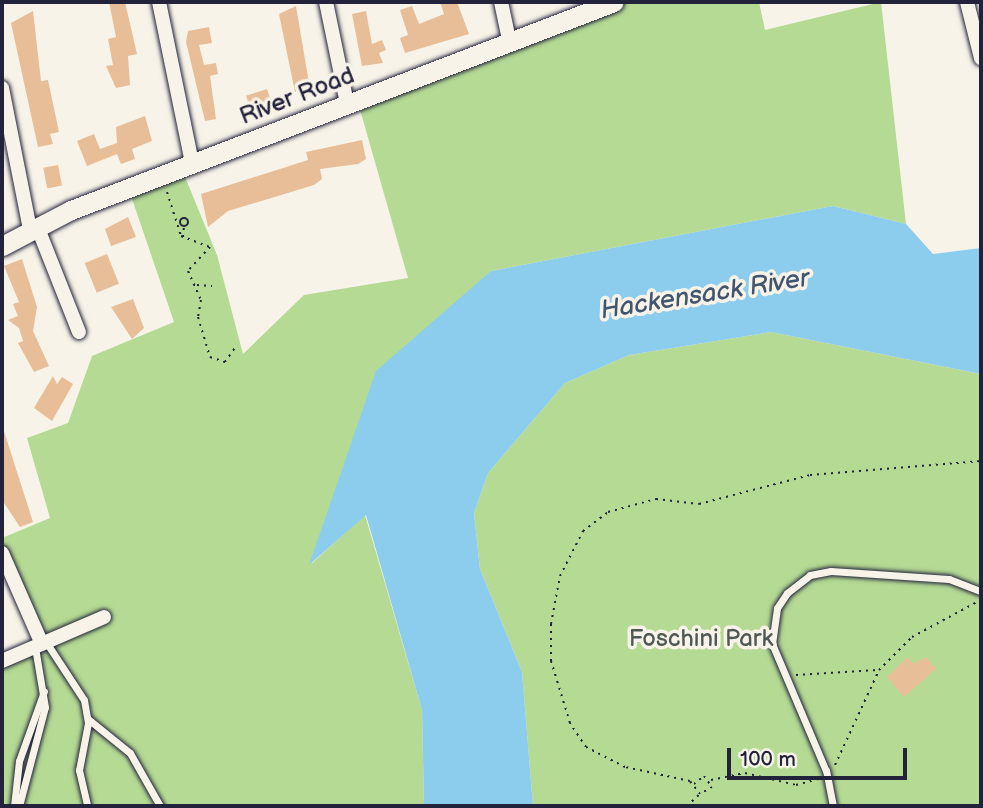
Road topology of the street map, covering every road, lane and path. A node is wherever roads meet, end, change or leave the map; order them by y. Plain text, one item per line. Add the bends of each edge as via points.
1 (159, 2) edge
2 (326, 2) edge
3 (501, 2) edge
4 (614, 2) edge
5 (967, 2) edge
6 (509, 41) junction
7 (981, 58) edge
8 (2, 88) edge
9 (347, 103) junction
10 (192, 163) junction
11 (161, 175) junction
12 (178, 221) junction
13 (184, 225) junction
14 (34, 227) junction
15 (183, 239) junction
16 (2, 246) edge
17 (196, 286) junction
18 (212, 286) dead end
19 (79, 332) dead end
20 (237, 345) dead end
21 (981, 461) edge
22 (4, 562) edge
23 (981, 591) edge
24 (981, 599) edge
25 (104, 617) dead end
26 (41, 644) junction
27 (2, 661) edge
28 (779, 669) junction
29 (878, 670) junction
30 (44, 691) junction
31 (88, 719) junction
32 (827, 779) junction
33 (711, 780) junction
34 (694, 784) junction
35 (700, 794) junction
36 (13, 806) edge
37 (19, 806) edge
38 (87, 806) edge
39 (160, 806) edge
40 (687, 806) edge
41 (833, 806) edge

1 - 10 street
2 - 9 street
3 - 6 street
4 - 6 main road, River Road
5 - 7 street
6 - 9 main road, River Road
8 - 14 street
9 - 10 main road, River Road
10 - 11 main road, River Road
11 - 12 path
11 - 14 main road, River Road
12 - 13 path
12 - 13 path via 186,219
12 - 15 path
13 - 15 path
14 - 16 main road, River Road
14 - 19 street
15 - 17 path via 210,247 188,268
17 - 18 path
17 - 20 path via 210,356 225,362
21 - 34 path via 810,475 699,504 656,499 608,512 583,531 560,576 551,624 551,661 565,711 592,750 646,774
22 - 26 street
23 - 28 lane via 949,579 810,575 797,581 777,607 772,643
24 - 29 path via 912,638
25 - 26 street
26 - 27 street
26 - 30 lane
26 - 31 lane via 85,700
28 - 29 path via 810,677
28 - 32 lane
29 - 32 path
30 - 36 lane via 19,761
30 - 37 lane via 45,714
31 - 38 lane via 79,753
31 - 39 lane via 130,753
32 - 33 path via 796,785 745,773
32 - 41 lane
33 - 34 path via 701,776
33 - 35 path via 711,790
34 - 35 path
35 - 40 path

